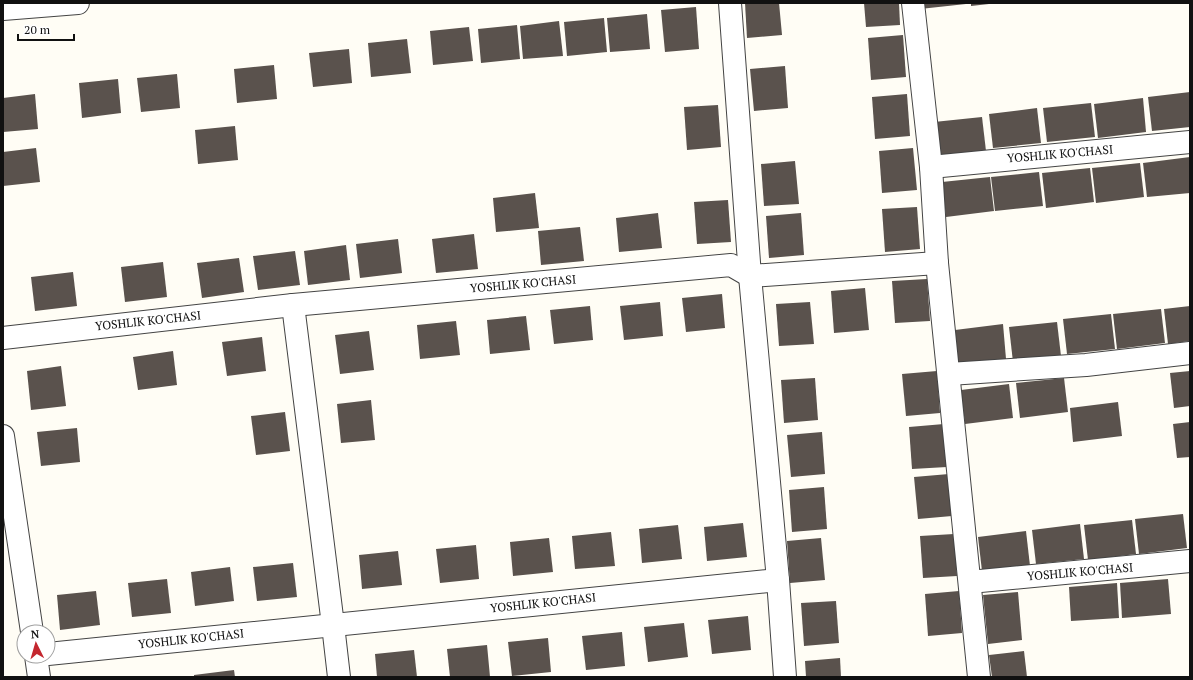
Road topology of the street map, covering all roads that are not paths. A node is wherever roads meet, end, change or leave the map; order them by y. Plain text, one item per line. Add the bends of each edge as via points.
1 (78, 3) edge
2 (730, 3) edge
3 (913, 3) edge
4 (3, 9) edge
5 (1190, 142) edge
6 (931, 167) junction
7 (937, 263) junction
8 (750, 276) junction
9 (293, 305) junction
10 (3, 338) edge
11 (1190, 353) edge
12 (948, 374) junction
13 (3, 436) edge
14 (1190, 561) edge
15 (778, 580) junction
16 (970, 582) junction
17 (31, 624) edge
18 (333, 625) junction
19 (56, 653) edge
20 (37, 664) edge
21 (39, 677) edge
22 (339, 677) edge
23 (785, 677) edge
24 (979, 677) edge

1 - 4 street
2 - 8 street
3 - 6 street
5 - 6 street, YOSHLIK KO'CHASI
6 - 7 street
7 - 8 street
7 - 12 street
8 - 9 street, YOSHLIK KO'CHASI via 731,265
8 - 15 street
9 - 10 street, YOSHLIK KO'CHASI
9 - 18 street
11 - 12 street via 1086,365
12 - 16 street
13 - 17 street
14 - 16 street, YOSHLIK KO'CHASI
15 - 18 street, YOSHLIK KO'CHASI
15 - 23 street
16 - 24 street
18 - 19 street, YOSHLIK KO'CHASI
18 - 22 street
20 - 21 street

